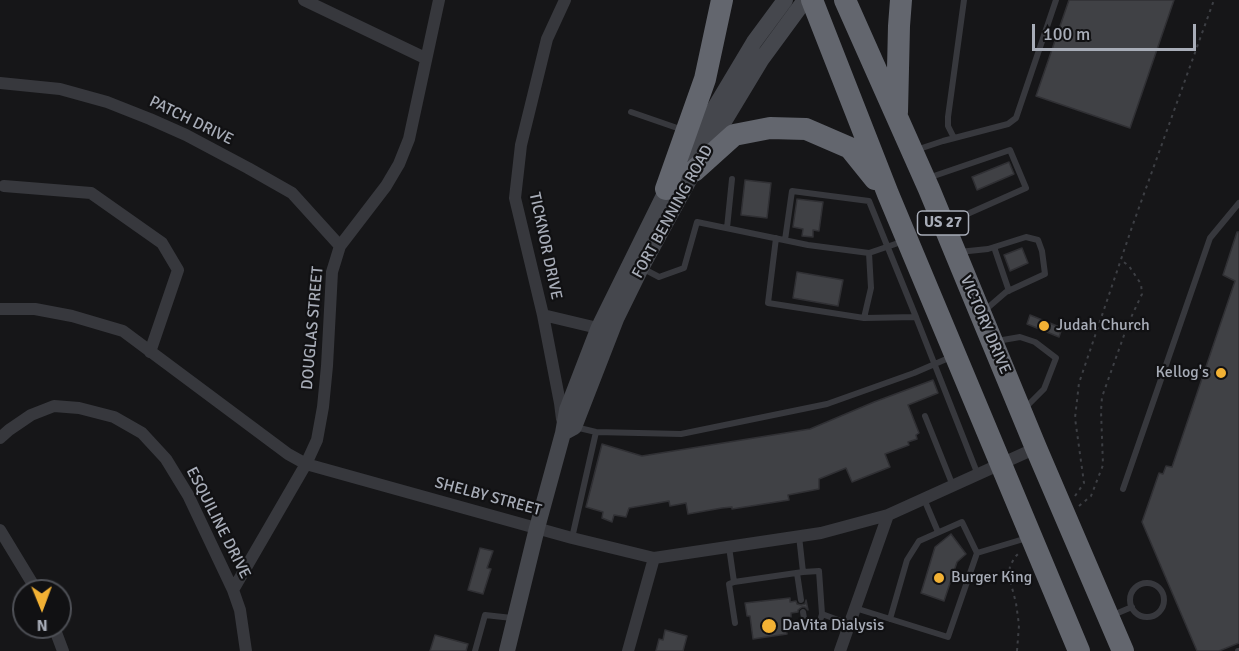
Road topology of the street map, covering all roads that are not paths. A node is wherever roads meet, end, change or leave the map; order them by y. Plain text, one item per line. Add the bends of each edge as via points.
1 (304, 0) edge
2 (439, 0) edge
3 (565, 0) edge
4 (723, 0) edge
5 (784, 0) edge
6 (805, 0) edge
7 (812, 0) edge
8 (845, 0) edge
9 (901, 0) edge
10 (964, 0) edge
11 (1056, 0) edge
12 (426, 58) junction
13 (0, 83) edge
14 (631, 112) dead end
15 (897, 119) junction
16 (687, 131) junction
17 (954, 138) junction
18 (912, 152) junction
19 (694, 171) junction
20 (732, 179) dead end
21 (925, 180) junction
22 (4, 186) dead end
23 (666, 189) junction
24 (888, 194) junction
25 (1239, 203) edge
26 (943, 224) junction
27 (727, 228) junction
28 (776, 238) junction
29 (785, 240) junction
30 (897, 244) junction
31 (340, 246) junction
32 (994, 247) junction
33 (869, 253) junction
34 (955, 253) junction
35 (641, 268) junction
36 (1009, 291) junction
37 (0, 309) edge
38 (981, 314) junction
39 (543, 315) junction
40 (916, 317) junction
41 (864, 318) junction
42 (605, 329) junction
43 (992, 341) junction
44 (150, 352) junction
45 (945, 359) junction
46 (1021, 411) junction
47 (925, 416) dead end
48 (569, 430) junction
49 (596, 432) junction
50 (0, 438) edge
51 (1036, 448) junction
52 (306, 464) junction
53 (1001, 465) junction
54 (978, 475) junction
55 (954, 486) junction
56 (1123, 489) dead end
57 (924, 499) junction
58 (888, 515) junction
59 (537, 528) junction
60 (0, 530) edge
61 (938, 532) junction
62 (799, 536) junction
63 (572, 538) junction
64 (1027, 543) junction
65 (729, 547) junction
66 (977, 554) junction
67 (654, 558) junction
68 (800, 573) junction
69 (30, 579) edge
70 (734, 582) junction
71 (233, 590) junction
72 (801, 600) dead end
73 (1132, 607) junction
74 (854, 608) junction
75 (803, 612) dead end
76 (822, 614) junction
77 (1108, 617) junction
78 (516, 618) junction
79 (890, 619) junction
80 (735, 623) dead end
81 (849, 624) junction
82 (246, 651) edge
83 (475, 651) edge
84 (507, 651) edge
85 (627, 651) edge
86 (840, 651) edge
87 (1079, 651) edge
88 (1122, 651) edge

1 - 12 street
2 - 12 street, DOUGLAS STREET
3 - 39 street, TICKNOR DRIVE via 547,39 520,145 515,198
4 - 16 highway via 705,79
5 - 23 street, FORT BENNING ROAD via 724,90
6 - 19 street, FORT BENNING ROAD via 760,60
7 - 24 highway, US 27
8 - 15 highway, VICTORY DRIVE / US 27
9 - 15 highway
10 - 17 lane via 948,117
11 - 17 lane via 1016,118 1008,124
12 - 31 street, DOUGLAS STREET via 409,139 399,164
13 - 31 street, PATCH DRIVE via 60,89 107,102 186,135 292,193
14 - 16 lane
15 - 18 highway, VICTORY DRIVE / US 27
16 - 23 highway
17 - 18 lane
18 - 21 highway, VICTORY DRIVE / US 27
19 - 24 highway via 734,135 770,128 806,129 850,148
19 - 35 street, FORT BENNING ROAD
20 - 27 lane
21 - 26 highway, VICTORY DRIVE / US 27
21 - 26 lane via 1010,150 1026,188
22 - 44 street via 91,193 162,243 178,270
23 - 42 street, FORT BENNING ROAD
24 - 30 highway, US 27
25 - 56 lane via 1210,238
26 - 34 highway, VICTORY DRIVE / US 27
27 - 28 lane
27 - 35 lane via 697,222 684,268 659,277
28 - 29 lane
28 - 41 lane via 768,303
29 - 30 lane via 792,191 868,201
29 - 33 lane
30 - 33 lane
30 - 40 lane
30 - 45 highway, US 27
31 - 52 street, DOUGLAS STREET via 332,272 323,407 317,440
32 - 34 lane
32 - 36 lane
32 - 36 lane via 1026,237 1038,240 1042,251 1045,274
33 - 41 lane via 871,288
34 - 38 highway, VICTORY DRIVE / US 27
35 - 42 street, FORT BENNING ROAD
36 - 38 lane
37 - 44 street, SHELBY STREET via 72,315 123,331
38 - 43 highway, VICTORY DRIVE / US 27
39 - 42 street
39 - 48 street, TICKNOR DRIVE
40 - 41 lane
40 - 45 lane
42 - 48 street, FORT BENNING ROAD via 567,410
43 - 46 highway, VICTORY DRIVE / US 27
43 - 46 lane via 1020,338 1035,342 1056,358 1044,389
44 - 52 street, SHELBY STREET
45 - 49 lane via 818,406 681,434
45 - 53 highway, US 27
45 - 54 lane
46 - 51 highway, VICTORY DRIVE / US 27
47 - 55 lane
48 - 49 lane
48 - 59 street, FORT BENNING ROAD
49 - 63 lane
50 - 71 street, ESQUILINE DRIVE via 31,415 54,406 114,417 142,433 166,459 188,495
51 - 53 street, SHELBY STREET
51 - 77 highway, VICTORY DRIVE / US 27
52 - 59 street, SHELBY STREET
52 - 71 street, DOUGLAS STREET
53 - 54 street, SHELBY STREET
53 - 64 highway, US 27
54 - 55 street, SHELBY STREET
55 - 57 street, SHELBY STREET
57 - 58 street, SHELBY STREET
57 - 61 lane
58 - 62 street, SHELBY STREET
58 - 74 street
59 - 63 street, SHELBY STREET
59 - 78 street, FORT BENNING ROAD
60 - 69 street
61 - 66 lane via 962,522
61 - 79 lane via 919,541 907,561
62 - 65 street, SHELBY STREET
62 - 68 lane
63 - 67 street, SHELBY STREET
64 - 66 lane
64 - 87 highway, US 27
65 - 67 street, SHELBY STREET
65 - 70 lane
66 - 79 lane via 948,637
67 - 85 street
68 - 70 lane
68 - 72 lane
68 - 76 lane via 819,571
70 - 80 lane via 729,584
71 - 82 street, ESQUILINE DRIVE
73 - 73 lane via 1137,614 1153,616 1164,604 1162,593 1150,584 1139,586 1130,599
73 - 77 lane
74 - 79 lane
74 - 81 street
75 - 76 lane via 809,623 820,621
76 - 81 lane
77 - 88 highway, VICTORY DRIVE / US 27
78 - 83 lane via 485,615
78 - 84 street, FORT BENNING ROAD
81 - 86 street

